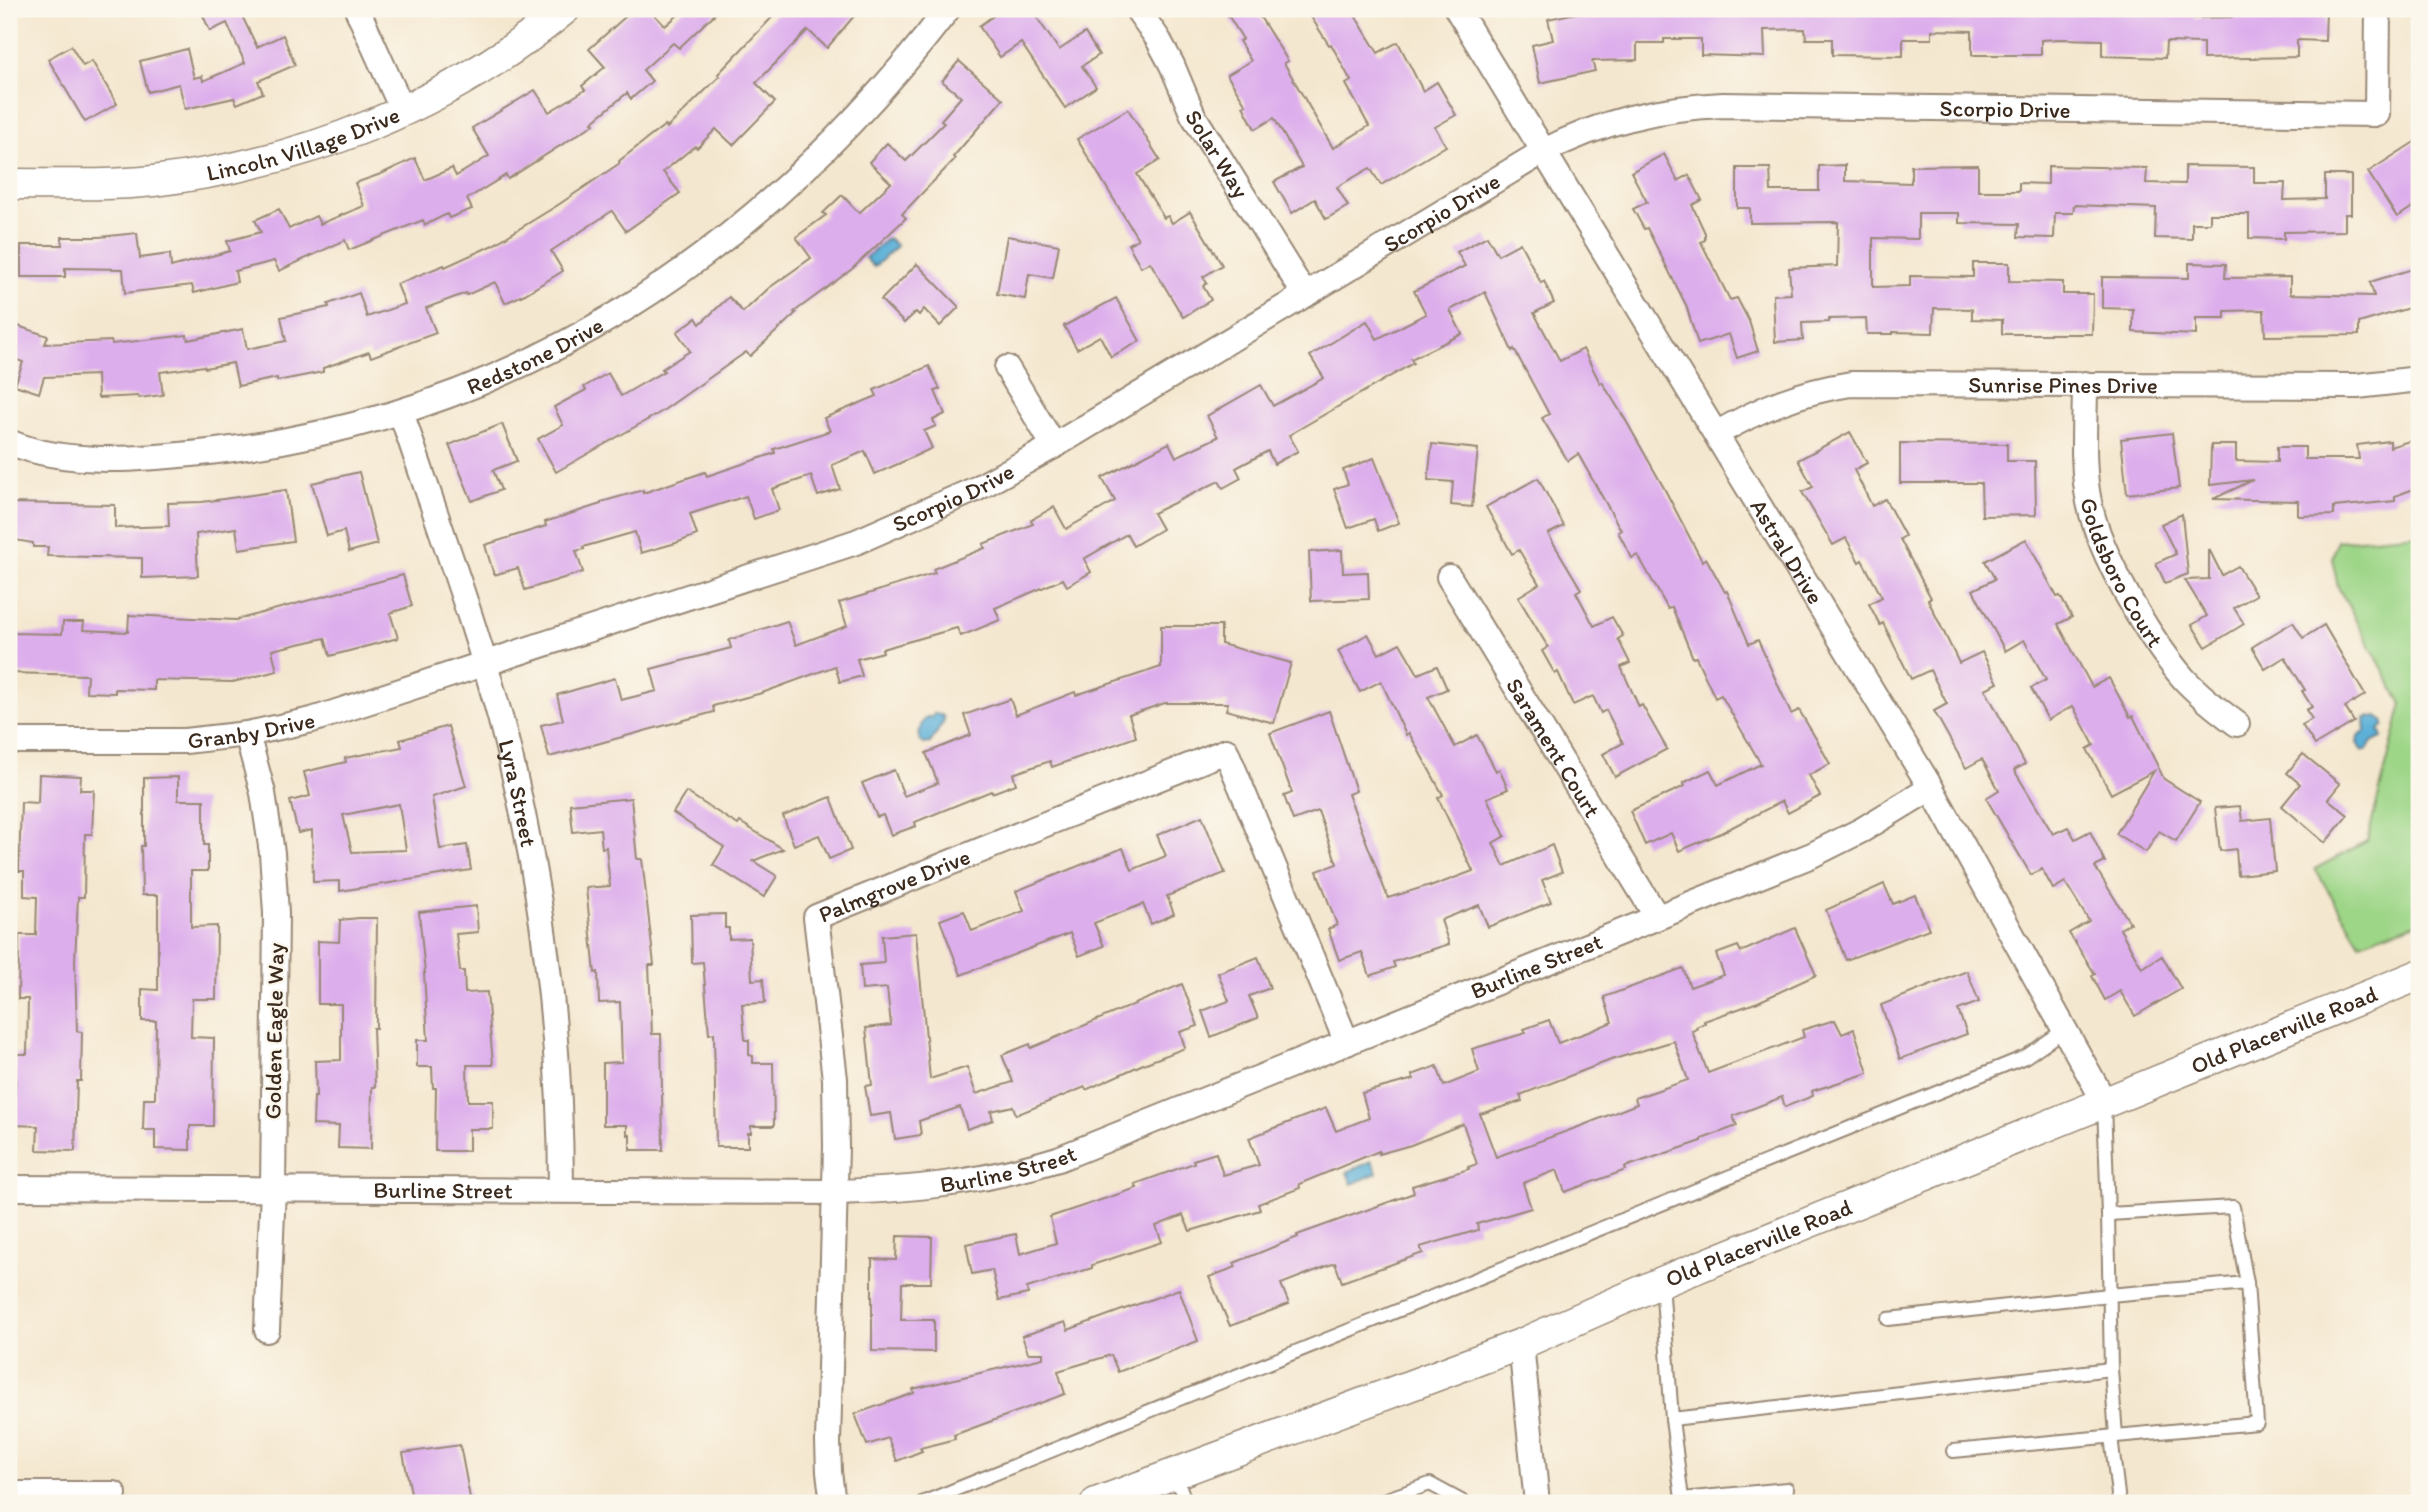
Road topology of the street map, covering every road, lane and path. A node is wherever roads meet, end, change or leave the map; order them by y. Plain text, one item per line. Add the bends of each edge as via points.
1 (357, 9) edge
2 (565, 9) edge
3 (948, 9) edge
4 (1136, 9) edge
5 (1457, 9) edge
6 (2378, 9) edge
7 (403, 111) junction
8 (1544, 151) junction
9 (9, 184) edge
10 (1305, 295) junction
11 (1007, 368) dead end
12 (2419, 379) edge
13 (2085, 384) junction
14 (401, 412) junction
15 (1716, 434) junction
16 (9, 442) edge
17 (1054, 446) junction
18 (1449, 577) dead end
19 (484, 663) junction
20 (2236, 724) dead end
21 (247, 734) junction
22 (9, 741) edge
23 (1931, 788) junction
24 (1657, 917) junction
25 (2419, 975) edge
26 (2064, 1030) junction
27 (1347, 1043) junction
28 (2104, 1101) junction
29 (9, 1188) edge
30 (273, 1189) junction
31 (561, 1190) junction
32 (833, 1192) junction
33 (2108, 1214) junction
34 (1662, 1282) junction
35 (2247, 1283) junction
36 (2109, 1295) junction
37 (1888, 1319) dead end
38 (267, 1330) dead end
39 (1521, 1344) junction
40 (2111, 1369) junction
41 (1672, 1419) junction
42 (2113, 1436) junction
43 (1953, 1451) dead end
44 (1174, 1474) junction
45 (1787, 1489) dead end
46 (9, 1494) edge
47 (114, 1494) dead end
48 (1682, 1501) edge
49 (833, 1503) edge
50 (922, 1503) edge
51 (1096, 1503) edge
52 (1186, 1503) edge
53 (1375, 1503) edge
54 (1465, 1503) edge
55 (1537, 1503) edge
56 (2119, 1503) edge

1 - 7 street
2 - 7 street, Lincoln Village Drive via 460,82
3 - 14 street, Redstone Drive via 818,157 708,253 591,330 466,390
4 - 10 street, Solar Way via 1172,65 1193,115
5 - 8 street, Astral Drive
6 - 8 street, Scorpio Drive via 2377,114 1703,106 1632,116
7 - 9 street, Lincoln Village Drive via 285,155 206,173 152,181
8 - 10 street, Scorpio Drive
8 - 15 street, Astral Drive
10 - 17 street, Scorpio Drive
11 - 17 street
12 - 13 street, Sunrise Pines Drive via 2357,386
13 - 15 street, Sunrise Pines Drive via 1851,384 1796,396
13 - 20 street, Goldsboro Court via 2089,502 2105,550 2168,658 2203,698
14 - 16 street, Redstone Drive via 316,435 178,455 68,457
14 - 19 street, Lyra Street
15 - 23 street, Astral Drive
17 - 19 street, Scorpio Drive via 976,489 856,542
18 - 24 street, Sarament Court
19 - 21 street, Granby Drive via 335,713
19 - 31 street, Lyra Street via 526,824 546,940 557,1043
21 - 22 street, Granby Drive via 185,741
21 - 30 street, Golden Eagle Way via 263,793 276,913
23 - 24 street, Burline Street via 1839,843
23 - 26 street, Astral Drive
24 - 27 street, Burline Street
25 - 28 street, Old Placerville Road
26 - 28 street, Astral Drive
26 - 50 lane via 2025,1057
27 - 32 street, Burline Street via 1026,1168 962,1183
27 - 32 street, Palmgrove Drive via 1226,751 816,917 835,1079
28 - 33 lane
28 - 34 street, Old Placerville Road
29 - 30 street, Burline Street
30 - 31 street, Burline Street
30 - 38 street, Golden Eagle Way
31 - 32 street, Burline Street
32 - 49 street, Palmgrove Drive via 828,1442
33 - 35 lane via 2233,1207
33 - 36 lane
34 - 39 street, Old Placerville Road
34 - 41 lane
35 - 36 lane
35 - 42 lane via 2257,1423
36 - 37 lane
36 - 40 lane
39 - 44 street, Old Placerville Road
39 - 55 street
40 - 41 lane
40 - 42 lane
41 - 48 lane
42 - 43 lane
42 - 56 lane
44 - 51 street, Old Placerville Road
44 - 52 lane
45 - 48 lane
46 - 47 street
53 - 54 lane via 1430,1484

